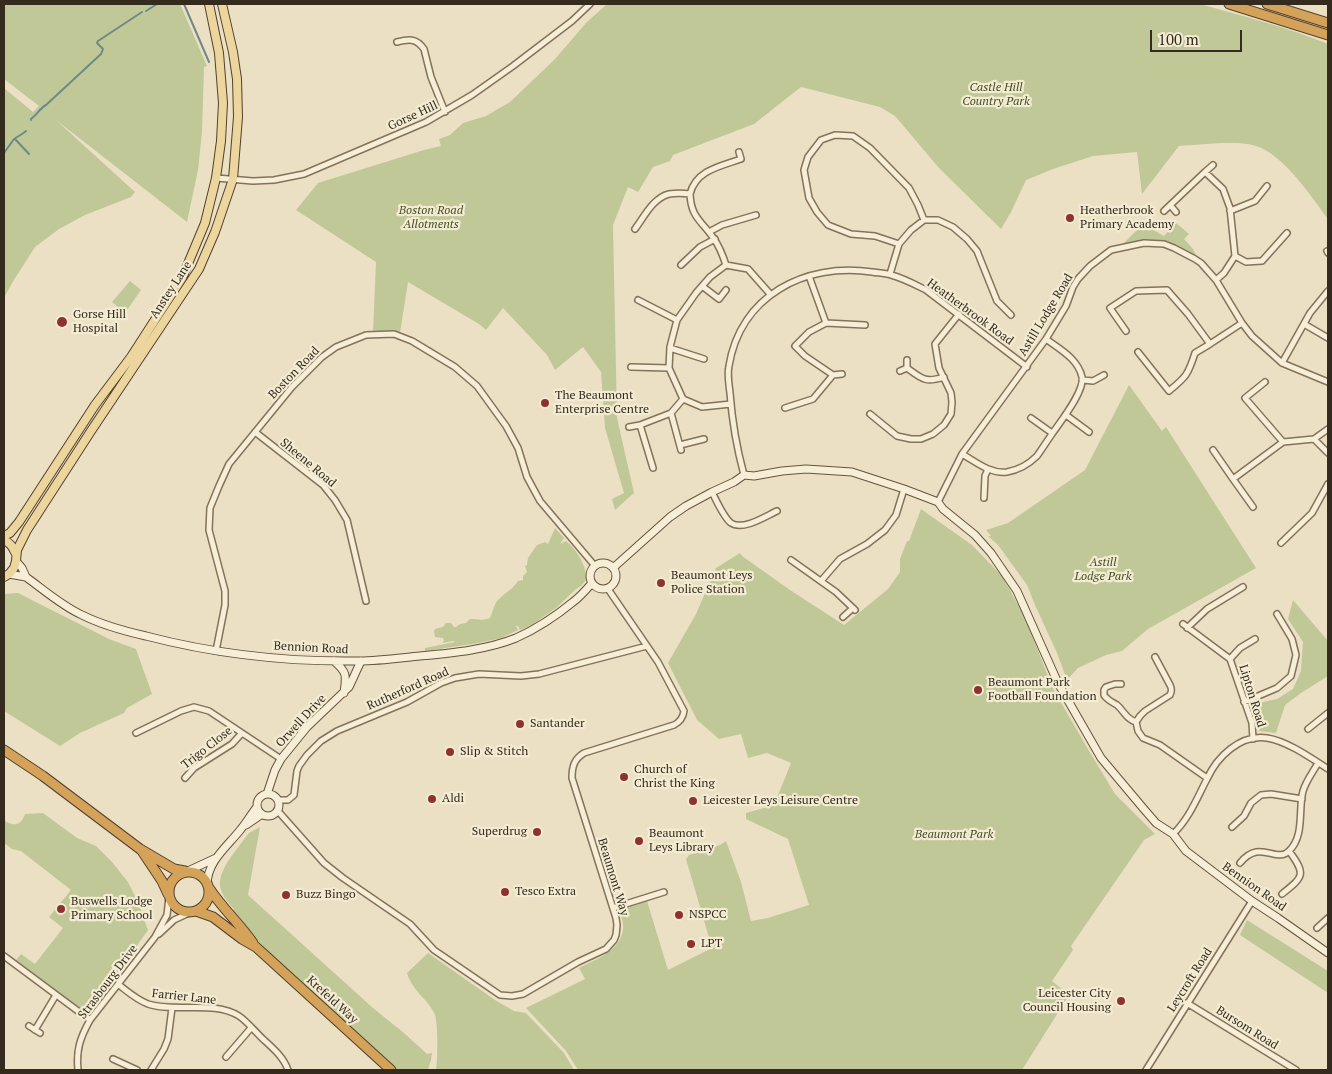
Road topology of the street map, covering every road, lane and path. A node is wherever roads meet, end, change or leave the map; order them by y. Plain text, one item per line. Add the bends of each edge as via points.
1 (209, 4) edge
2 (222, 4) edge
3 (590, 4) edge
4 (1229, 4) edge
5 (1267, 4) edge
6 (1328, 23) edge
7 (1328, 35) edge
8 (397, 42) dead end
9 (445, 112) junction
10 (739, 152) dead end
11 (1213, 165) dead end
12 (1206, 172) junction
13 (216, 178) junction
14 (233, 179) junction
15 (1267, 186) dead end
16 (690, 194) junction
17 (1170, 206) junction
18 (1164, 212) dead end
19 (1176, 212) dead end
20 (1230, 212) junction
21 (756, 215) dead end
22 (924, 220) junction
23 (635, 229) dead end
24 (708, 232) junction
25 (1287, 233) dead end
26 (715, 239) junction
27 (899, 244) junction
28 (1235, 256) junction
29 (681, 265) dead end
30 (726, 265) junction
31 (890, 274) junction
32 (809, 276) junction
33 (1216, 280) junction
34 (702, 286) junction
35 (726, 290) dead end
36 (1328, 290) edge
37 (771, 295) junction
38 (638, 300) dead end
39 (959, 314) junction
40 (1011, 315) dead end
41 (677, 320) junction
42 (826, 323) junction
43 (1242, 323) junction
44 (1304, 324) junction
45 (865, 325) dead end
46 (1126, 331) dead end
47 (1328, 338) edge
48 (1046, 339) junction
49 (1210, 344) junction
50 (670, 348) junction
51 (1138, 352) dead end
52 (704, 359) dead end
53 (907, 360) dead end
54 (1282, 363) junction
55 (631, 366) dead end
56 (1027, 367) junction
57 (669, 368) junction
58 (907, 368) junction
59 (900, 370) dead end
60 (842, 374) dead end
61 (833, 375) junction
62 (1104, 375) dead end
63 (944, 377) junction
64 (1083, 380) junction
65 (1265, 382) dead end
66 (1328, 382) edge
67 (683, 399) junction
68 (731, 404) junction
69 (785, 408) dead end
70 (671, 413) junction
71 (870, 414) dead end
72 (1066, 415) junction
73 (1032, 418) dead end
74 (640, 425) junction
75 (629, 427) dead end
76 (1328, 428) edge
77 (255, 432) junction
78 (1089, 432) dead end
79 (1052, 433) junction
80 (1314, 438) junction
81 (704, 439) dead end
82 (1283, 442) junction
83 (1213, 450) dead end
84 (1328, 453) edge
85 (962, 454) junction
86 (653, 468) dead end
87 (988, 470) junction
88 (744, 475) junction
89 (1233, 479) junction
90 (1328, 484) edge
91 (904, 489) junction
92 (712, 492) junction
93 (984, 498) dead end
94 (938, 502) junction
95 (1253, 507) dead end
96 (777, 511) dead end
97 (4, 538) edge
98 (1281, 543) dead end
99 (16, 558) junction
100 (791, 560) dead end
101 (595, 566) junction
102 (613, 568) junction
103 (7, 575) edge
104 (26, 577) junction
105 (821, 581) junction
106 (592, 583) junction
107 (1243, 587) dead end
108 (608, 588) junction
109 (366, 601) dead end
110 (1277, 614) dead end
111 (843, 617) dead end
112 (1255, 639) dead end
113 (647, 646) junction
114 (216, 650) junction
115 (1155, 657) dead end
116 (1230, 659) junction
117 (334, 661) junction
118 (361, 661) junction
119 (1121, 684) dead end
120 (344, 693) junction
121 (1244, 702) junction
122 (1328, 713) edge
123 (1136, 722) junction
124 (1308, 729) dead end
125 (136, 733) dead end
126 (242, 733) junction
127 (1254, 739) junction
128 (4, 750) edge
129 (280, 759) junction
130 (1318, 763) junction
131 (1328, 769) edge
132 (185, 778) dead end
133 (1207, 778) junction
134 (267, 794) junction
135 (1302, 799) junction
136 (278, 800) junction
137 (257, 807) junction
138 (277, 810) junction
139 (262, 814) junction
140 (1232, 827) dead end
141 (242, 829) junction
142 (1173, 834) junction
143 (140, 849) junction
144 (1289, 851) junction
145 (216, 858) junction
146 (1240, 863) dead end
147 (186, 871) junction
148 (208, 887) junction
149 (664, 892) dead end
150 (1282, 894) dead end
151 (169, 896) junction
152 (1252, 901) junction
153 (613, 908) junction
154 (194, 911) junction
155 (1328, 918) edge
156 (1317, 928) dead end
157 (155, 938) junction
158 (256, 947) junction
159 (1328, 953) edge
160 (4, 956) edge
161 (118, 985) junction
162 (56, 996) junction
163 (1188, 1003) junction
164 (172, 1008) junction
165 (90, 1020) junction
166 (29, 1026) dead end
167 (251, 1028) junction
168 (226, 1057) dead end
169 (113, 1059) dead end
170 (78, 1070) edge
171 (136, 1070) edge
172 (151, 1070) edge
173 (288, 1070) edge
174 (390, 1070) edge
175 (1146, 1070) edge
176 (1296, 1070) edge

1 - 13 main road, Anstey Lane via 219,53 223,103 222,141
2 - 14 main road, Anstey Lane via 236,79 238,117
3 - 9 street, Gorse Hill via 513,66
4 - 7 highway
5 - 6 highway
8 - 9 street via 409,39 424,49
9 - 14 street, Gorse Hill via 304,174 253,181
10 - 16 street via 741,159 707,170 696,180
11 - 12 street
12 - 17 street
12 - 20 street via 1223,189
13 - 14 street, Gorse Hill
13 - 97 main road, Anstey Lane via 205,223 182,278 19,522
14 - 99 main road, Anstey Lane via 199,268 21,539
15 - 20 street via 1255,201
16 - 23 street via 669,194 658,200
16 - 24 street via 694,214
17 - 18 street
17 - 19 street
20 - 28 street
21 - 24 street
22 - 27 street
22 - 27 street via 909,188 870,148 853,136 835,135 821,140 808,157 804,170 809,198 817,212 828,225 851,234 875,236
22 - 40 street via 938,220 967,239 977,251 997,301
24 - 26 street
25 - 28 street via 1262,261 1246,262
26 - 29 street via 700,247
26 - 30 street
27 - 31 street
28 - 33 street
30 - 34 street
30 - 37 street via 748,270
31 - 32 street, Heatherbrook Road via 855,269
31 - 39 street, Heatherbrook Road via 926,290
32 - 37 street, Heatherbrook Road via 791,282
32 - 42 street
33 - 43 street, Astill Lodge Road
33 - 48 street, Astill Lodge Road via 1195,259 1164,244 1111,250 1078,279
34 - 35 street via 719,299
34 - 41 street
36 - 44 street
37 - 68 street, Heatherbrook Road via 748,318 735,341 728,367
38 - 41 street
39 - 56 street, Heatherbrook Road
39 - 63 street via 935,344
41 - 50 street
42 - 45 street
42 - 61 street via 809,332 795,346
43 - 49 street
43 - 54 street, Astill Lodge Road
44 - 47 street
44 - 54 street
46 - 49 street via 1110,308 1136,291 1167,290
48 - 56 street, Astill Lodge Road
48 - 64 street via 1071,357
49 - 51 street via 1195,353 1190,370 1169,391
50 - 52 street
50 - 57 street
53 - 58 street
54 - 66 street, Astill Lodge Road
55 - 57 street
56 - 85 street, Astill Lodge Road
57 - 67 street
58 - 59 street
58 - 63 street via 922,379 933,381
60 - 61 street
61 - 69 street via 813,399
62 - 64 street via 1093,381
63 - 71 street via 951,393 951,414 933,434 921,439 897,436
64 - 72 street
65 - 82 street via 1245,398
67 - 68 street via 702,407
67 - 70 street
68 - 88 street, Heatherbrook Road
70 - 74 street
70 - 81 street via 680,447
72 - 78 street
72 - 79 street
73 - 79 street
74 - 75 street
74 - 86 street
76 - 80 street
77 - 101 street, Boston Road via 322,356 366,335 401,336 455,367 477,386 510,433 540,501
77 - 109 street, Sheene Road via 336,500 347,520
77 - 114 street, Boston Road via 229,464 210,508 209,530 225,591
79 - 87 street via 1036,456 1020,469 1007,472
80 - 82 street
80 - 84 street
82 - 89 street
83 - 89 street
85 - 87 street
85 - 94 street, Astill Lodge Road
87 - 93 street
88 - 91 street via 806,469 852,472
88 - 92 street
89 - 95 street
90 - 98 street via 1312,513
91 - 94 street
91 - 105 street via 896,515 885,530 840,559
92 - 96 street via 726,517 735,525 754,522
92 - 102 street via 670,518
94 - 142 street, Bennion Road via 991,553 1017,592 1058,683 1101,758 1156,823
97 - 99 main road via 13,547
99 - 103 main road, Anstey Lane via 14,568
99 - 104 street, Bennion Road
100 - 105 street
101 - 102 street via 601,563
101 - 106 street via 590,576
102 - 108 street via 616,580
103 - 104 street, Bennion Road
104 - 114 street, Bennion Road via 80,615 100,623 161,640
105 - 111 street via 854,609
106 - 108 street via 599,589
106 - 118 street, Bennion Road via 574,602 538,627 515,638 467,651
107 - 116 street, Lipton Road via 1185,626
108 - 113 street, Beaumont Way
110 - 121 street via 1292,639 1296,655 1291,676 1277,688
112 - 116 street
113 - 136 street, Rutherford Road via 539,674 480,674 447,680 407,702 350,724 321,741 299,766 294,795 288,800
113 - 153 street, Beaumont Way via 684,711 681,720 674,726 584,753 572,766 572,778
114 - 117 street, Bennion Road
115 - 123 street via 1172,692
116 - 121 street, Lipton Road
117 - 118 street, Bennion Road
117 - 120 street, Orwell Drive via 344,669
118 - 120 street, Orwell Drive
119 - 123 street via 1106,687 1104,695
120 - 129 street, Orwell Drive via 307,727
121 - 127 street, Lipton Road
122 - 124 street
123 - 133 street via 1144,738
125 - 126 street via 194,707 209,711
126 - 129 street
126 - 132 street, Trigo Close
127 - 130 street via 1267,738 1284,744
127 - 133 street via 1229,750
128 - 143 highway
129 - 134 street, Orwell Drive
130 - 131 street
130 - 135 street
133 - 142 street via 1192,810
134 - 136 street
134 - 137 street via 261,796
135 - 140 street via 1261,795
135 - 144 street via 1296,841
136 - 138 street
137 - 139 street
137 - 141 street
138 - 139 street via 274,814
138 - 153 street, Beaumont Way via 324,863 410,924 434,950 500,995 523,994 606,949 616,935
139 - 141 street
141 - 145 street
142 - 152 street, Bennion Road via 1186,851
143 - 147 highway via 174,869
143 - 151 highway
144 - 146 street via 1281,855 1256,851
144 - 150 street via 1298,864 1300,878
145 - 147 street
145 - 148 street via 209,873
147 - 148 highway via 202,877
147 - 151 highway via 174,877
148 - 154 highway via 204,906
148 - 158 highway, Krefeld Way
149 - 153 street
151 - 154 highway via 176,908
151 - 157 street, Strasbourg Drive via 167,915
152 - 159 street, Bennion Road
152 - 163 street, Leycroft Road
154 - 157 street, Strasbourg Drive via 174,920
154 - 158 highway, Krefeld Way via 214,917
155 - 156 street
157 - 161 street, Strasbourg Drive
158 - 174 highway, Krefeld Way
160 - 162 street
161 - 164 street, Farrier Lane via 142,1001
161 - 165 street, Strasbourg Drive
162 - 165 street
162 - 166 street via 38,1031
163 - 175 street, Leycroft Road
163 - 176 street, Bursom Road
164 - 167 street, Farrier Lane via 227,1011 239,1016
164 - 172 street via 168,1040
165 - 170 street, Strasbourg Drive via 79,1042
167 - 168 street
167 - 173 street, Farrier Lane via 279,1054
169 - 171 street

